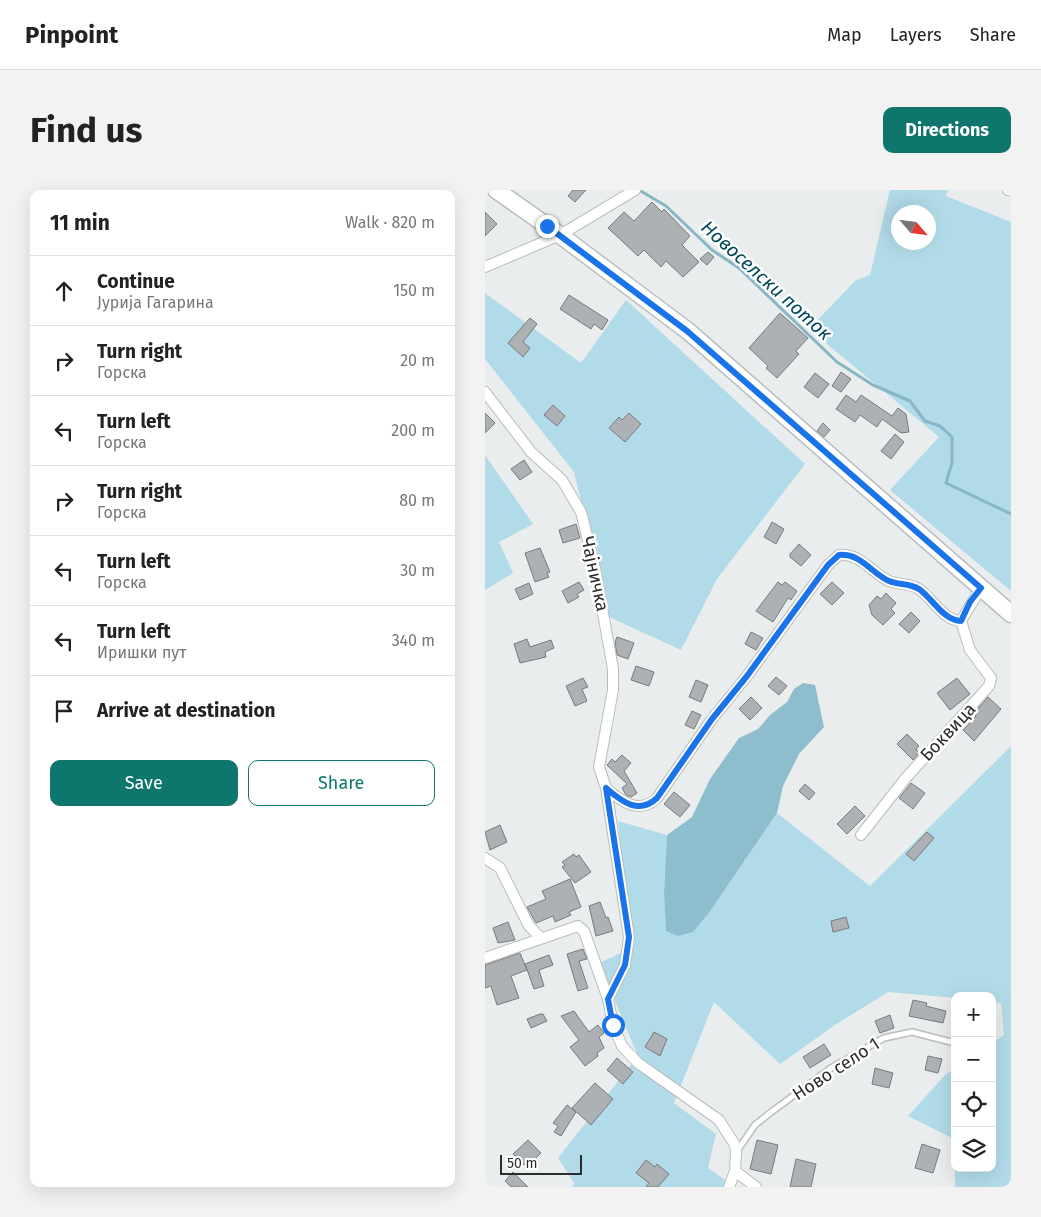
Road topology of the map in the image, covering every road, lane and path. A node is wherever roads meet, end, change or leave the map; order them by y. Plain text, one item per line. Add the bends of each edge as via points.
1 (496, 190) edge
2 (631, 192) edge
3 (560, 235) junction
4 (485, 267) edge
5 (485, 392) edge
6 (981, 588) junction
7 (1011, 614) edge
8 (961, 621) junction
9 (606, 788) junction
10 (861, 835) dead end
11 (485, 858) edge
12 (540, 937) junction
13 (485, 958) edge
14 (608, 999) junction
15 (951, 1042) edge
16 (737, 1152) junction
17 (735, 1171) junction
18 (729, 1187) edge
19 (756, 1187) edge

1 - 3 main road
2 - 3 street
3 - 4 street
3 - 6 main road via 687,331
5 - 9 street, Чајничка via 522,442 562,480 581,512 595,568 613,669 613,690 599,767
6 - 7 main road
6 - 8 street
8 - 9 street via 952,620 917,588 887,580 860,560 850,555 839,555 828,565 712,719 657,798 645,806 636,807
8 - 10 street, Боквица via 970,650 991,678 989,686 905,779
9 - 14 street, Чајничка via 629,937 625,965
11 - 12 street via 500,868 529,926
12 - 13 street
12 - 14 street via 580,927
14 - 16 street via 613,1025 627,1052 638,1064 719,1120
15 - 16 lane, Ново село 1 via 912,1032 884,1038 831,1068 770,1113 755,1125
16 - 17 street
17 - 18 street
17 - 19 street

